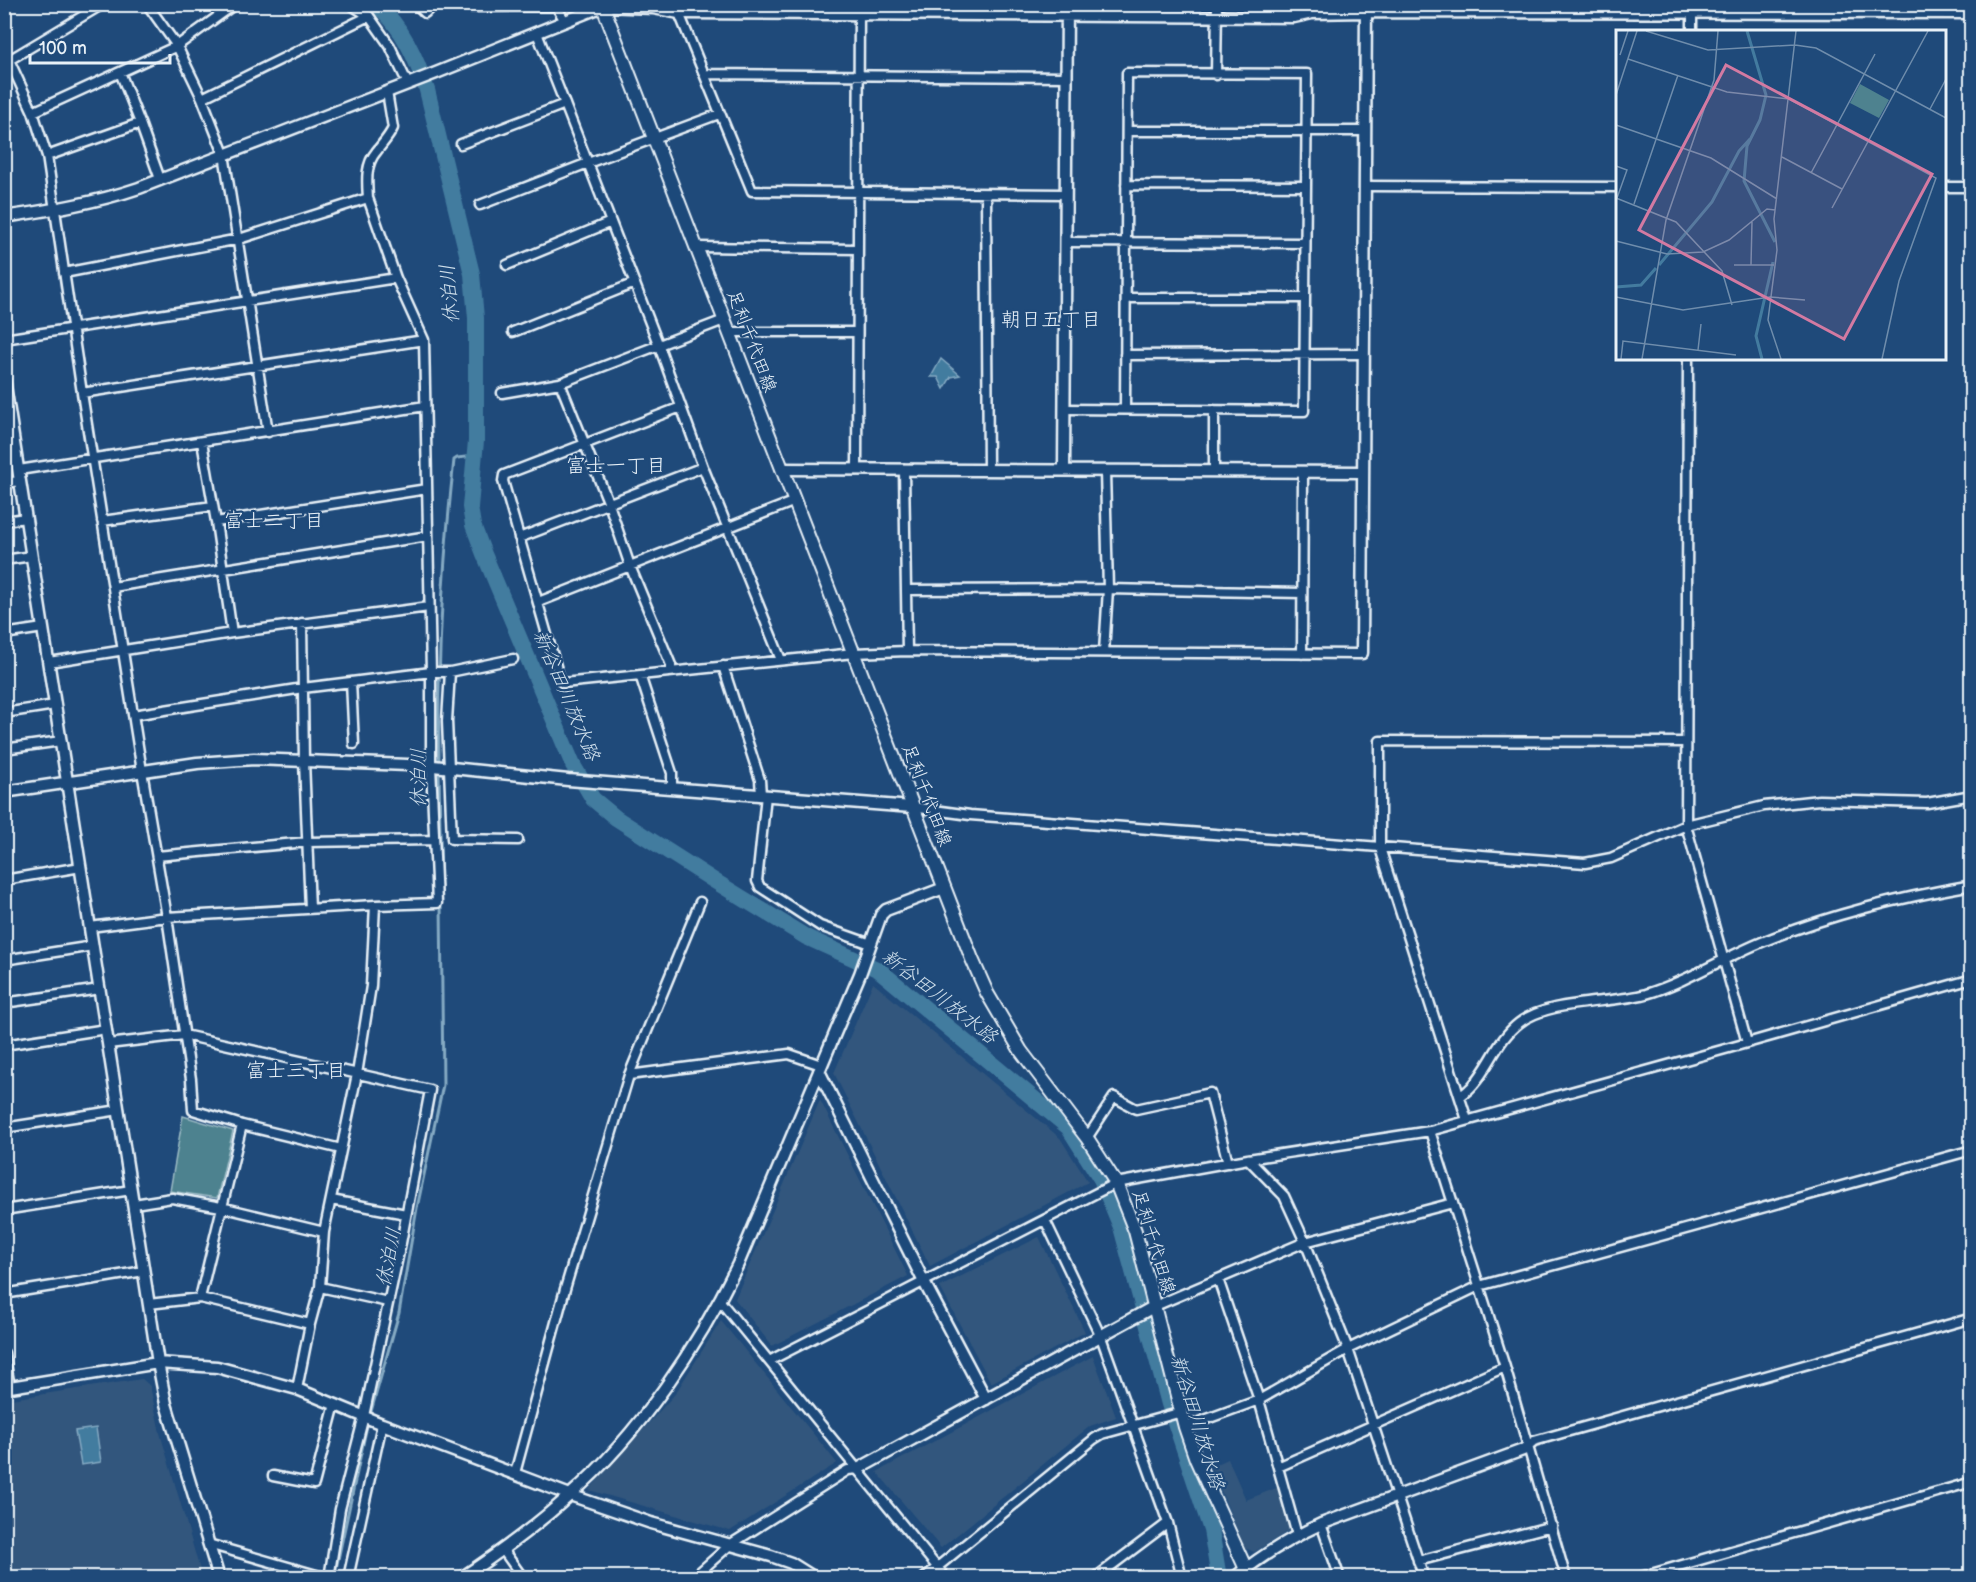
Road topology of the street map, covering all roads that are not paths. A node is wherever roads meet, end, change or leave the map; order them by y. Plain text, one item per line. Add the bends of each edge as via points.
1 (103, 4) edge
2 (147, 4) edge
3 (235, 4) edge
4 (350, 4) edge
5 (416, 4) edge
6 (434, 4) edge
7 (453, 4) edge
8 (669, 4) edge
9 (1226, 4) edge
10 (603, 5) edge
11 (653, 8) junction
12 (1366, 8) edge
13 (679, 9) edge
14 (859, 9) edge
15 (1692, 9) edge
16 (1067, 10) edge
17 (1217, 10) edge
18 (1312, 13) junction
19 (1971, 14) edge
20 (369, 16) junction
21 (565, 21) junction
22 (1692, 30) edge
23 (537, 33) junction
24 (177, 46) junction
25 (4, 49) edge
26 (7, 61) edge
27 (120, 72) junction
28 (705, 74) junction
29 (859, 75) junction
30 (1216, 75) junction
31 (1066, 77) junction
32 (410, 83) junction
33 (387, 92) junction
34 (202, 98) junction
35 (565, 104) junction
36 (33, 112) junction
37 (719, 114) junction
38 (140, 123) junction
39 (1127, 131) junction
40 (1365, 131) junction
41 (1306, 132) junction
42 (655, 138) junction
43 (461, 144) dead end
44 (224, 154) junction
45 (47, 156) junction
46 (588, 163) junction
47 (160, 179) junction
48 (1126, 185) junction
49 (1306, 186) junction
50 (1365, 186) junction
51 (1616, 187) edge
52 (1946, 187) edge
53 (1971, 187) edge
54 (859, 193) junction
55 (986, 194) junction
56 (1066, 194) junction
57 (368, 198) junction
58 (480, 206) dead end
59 (54, 210) junction
60 (4, 217) edge
61 (610, 222) junction
62 (239, 239) junction
63 (1066, 242) junction
64 (1126, 243) junction
65 (1305, 243) junction
66 (697, 247) junction
67 (858, 249) junction
68 (507, 265) dead end
69 (64, 273) junction
70 (396, 278) junction
71 (635, 283) junction
72 (1126, 298) junction
73 (1305, 298) junction
74 (248, 301) junction
75 (727, 326) junction
76 (72, 329) junction
77 (513, 332) dead end
78 (857, 332) junction
79 (4, 339) edge
80 (424, 340) junction
81 (659, 345) junction
82 (1125, 354) junction
83 (1305, 354) junction
84 (1364, 354) junction
85 (1688, 360) edge
86 (259, 366) junction
87 (4, 380) edge
88 (560, 383) junction
89 (82, 393) junction
90 (502, 393) dead end
91 (6, 397) edge
92 (425, 406) junction
93 (681, 407) junction
94 (1066, 409) junction
95 (1125, 409) junction
96 (1214, 410) junction
97 (268, 432) junction
98 (202, 442) junction
99 (584, 445) junction
100 (92, 459) junction
101 (703, 467) junction
102 (988, 468) junction
103 (782, 469) junction
104 (856, 470) junction
105 (904, 470) junction
106 (1064, 470) junction
107 (1105, 471) junction
108 (1214, 471) junction
109 (1303, 472) junction
110 (1363, 472) junction
111 (20, 476) junction
112 (4, 483) edge
113 (427, 489) junction
114 (795, 501) junction
115 (609, 504) junction
116 (213, 506) junction
117 (26, 518) junction
118 (4, 521) edge
119 (102, 521) junction
120 (216, 522) junction
121 (728, 527) junction
122 (428, 536) junction
123 (519, 538) junction
124 (32, 556) junction
125 (4, 560) edge
126 (630, 566) junction
127 (223, 570) junction
128 (113, 587) junction
129 (1108, 589) junction
130 (908, 590) junction
131 (1302, 593) junction
132 (541, 601) dead end
133 (429, 608) junction
134 (302, 623) junction
135 (43, 628) junction
136 (232, 633) junction
137 (4, 634) edge
138 (122, 651) junction
139 (908, 651) junction
140 (1104, 652) junction
141 (854, 653) junction
142 (1362, 653) joint
143 (1302, 654) junction
144 (513, 659) dead end
145 (781, 660) junction
146 (49, 662) junction
147 (723, 666) junction
148 (671, 671) junction
149 (431, 672) junction
150 (450, 672) junction
151 (640, 675) junction
152 (351, 682) junction
153 (303, 688) junction
154 (56, 705) junction
155 (4, 713) edge
156 (133, 715) junction
157 (61, 741) junction
158 (1686, 742) junction
159 (354, 744) dead end
160 (4, 749) edge
161 (304, 761) junction
162 (439, 767) junction
163 (141, 771) junction
164 (68, 783) junction
165 (672, 788) junction
166 (4, 792) edge
167 (764, 795) junction
168 (1971, 795) edge
169 (912, 807) junction
170 (1686, 825) junction
171 (434, 840) junction
172 (518, 840) dead end
173 (307, 842) junction
174 (1380, 848) junction
175 (158, 856) junction
176 (81, 867) junction
177 (4, 880) edge
178 (1971, 885) edge
179 (944, 888) junction
180 (700, 902) dead end
181 (375, 905) junction
182 (310, 909) junction
183 (167, 917) junction
184 (90, 927) junction
185 (871, 944) junction
186 (93, 946) junction
187 (1725, 959) junction
188 (4, 960) edge
189 (1971, 979) edge
190 (100, 989) junction
191 (4, 1003) edge
192 (106, 1029) junction
193 (184, 1035) junction
194 (1747, 1043) junction
195 (108, 1044) junction
196 (4, 1045) edge
197 (820, 1068) junction
198 (357, 1074) junction
199 (628, 1075) junction
200 (1460, 1097) junction
201 (119, 1110) junction
202 (1467, 1120) junction
203 (242, 1125) junction
204 (4, 1128) edge
205 (1430, 1131) junction
206 (1087, 1138) junction
207 (341, 1149) junction
208 (1971, 1150) edge
209 (1248, 1159) junction
210 (1228, 1163) junction
211 (1116, 1183) junction
212 (131, 1190) junction
213 (331, 1200) junction
214 (1453, 1203) junction
215 (134, 1204) junction
216 (221, 1207) junction
217 (4, 1210) edge
218 (406, 1214) junction
219 (1045, 1220) junction
220 (324, 1232) junction
221 (1305, 1242) junction
222 (144, 1271) junction
223 (1218, 1279) junction
224 (924, 1282) junction
225 (1479, 1286) junction
226 (320, 1287) junction
227 (4, 1293) edge
228 (200, 1298) junction
229 (720, 1301) junction
230 (388, 1302) junction
231 (149, 1304) junction
232 (1152, 1307) junction
233 (1971, 1318) edge
234 (310, 1323) junction
235 (1101, 1337) junction
236 (1348, 1349) junction
237 (4, 1353) edge
238 (770, 1361) junction
239 (158, 1362) junction
240 (1505, 1367) junction
241 (7, 1387) edge
242 (297, 1389) junction
243 (986, 1399) junction
244 (1259, 1400) junction
245 (335, 1404) junction
246 (1179, 1413) junction
247 (364, 1416) junction
248 (378, 1423) junction
249 (1373, 1425) junction
250 (1134, 1426) junction
251 (1185, 1427) junction
252 (1528, 1446) junction
253 (1278, 1467) junction
254 (858, 1469) junction
255 (514, 1473) junction
256 (273, 1476) dead end
257 (1971, 1482) edge
258 (570, 1495) junction
259 (1396, 1496) junction
260 (1168, 1523) junction
261 (1320, 1524) junction
262 (1552, 1526) junction
263 (1297, 1534) junction
264 (208, 1544) junction
265 (731, 1544) junction
266 (502, 1550) junction
267 (1418, 1561) junction
268 (938, 1566) junction
269 (1248, 1573) edge
270 (219, 1578) edge
271 (328, 1578) edge
272 (348, 1578) edge
273 (461, 1578) edge
274 (523, 1578) edge
275 (693, 1578) edge
276 (815, 1578) edge
277 (924, 1578) edge
278 (946, 1578) edge
279 (1095, 1578) edge
280 (1182, 1578) edge
281 (1234, 1578) edge
282 (1340, 1578) edge
283 (1424, 1578) edge
284 (1566, 1578) edge
285 (1637, 1578) edge

1 - 26 street
2 - 24 street
3 - 24 street
4 - 20 street
5 - 6 street via 425,13
7 - 21 street via 556,6
8 - 11 street
9 - 18 street via 1294,6
10 - 11 street
10 - 21 street
10 - 42 main road, 足利千代田線
11 - 13 street
12 - 15 street
12 - 18 street
12 - 40 street
13 - 14 street
13 - 28 street
14 - 16 street
14 - 29 street
15 - 19 street
15 - 22 street
16 - 17 street
16 - 31 street
17 - 18 street via 1294,16
17 - 30 street
20 - 32 street
20 - 34 street
21 - 23 street
23 - 32 street
23 - 35 street
24 - 27 street
24 - 34 street
25 - 26 street
26 - 36 street
27 - 36 street
27 - 38 street
28 - 29 street
28 - 37 street
29 - 31 street
29 - 54 street
30 - 39 street via 1127,73
30 - 41 street via 1307,74
31 - 56 street
32 - 33 street
33 - 44 street
33 - 57 street via 393,128 371,159
34 - 44 street
35 - 43 street
35 - 46 street
36 - 45 street
37 - 42 street
37 - 54 street via 752,191
38 - 45 street
38 - 47 street
39 - 41 street
39 - 48 street
40 - 41 street
40 - 50 street
41 - 49 street
42 - 46 street
42 - 66 main road, 足利千代田線
44 - 47 street
44 - 62 street
45 - 59 street
46 - 58 street
46 - 61 street
47 - 59 street via 109,198
48 - 49 street
48 - 64 street
49 - 65 street
50 - 51 street
50 - 84 street
52 - 53 street
54 - 55 street
54 - 67 street
55 - 56 street
55 - 102 street
56 - 63 street
57 - 62 street
57 - 70 street
59 - 60 street
59 - 69 street
61 - 68 street
61 - 71 street
62 - 69 street
62 - 74 street
63 - 64 street
63 - 94 street
64 - 65 street
64 - 72 street
65 - 73 street
66 - 67 street
66 - 75 main road, 足利千代田線
67 - 78 street
69 - 76 street
70 - 74 street
70 - 80 street
71 - 77 street
71 - 81 street
72 - 73 street
72 - 82 street
73 - 83 street
74 - 76 street
74 - 86 street
75 - 78 street
75 - 81 street
75 - 103 main road, 足利千代田線
76 - 79 street
76 - 89 street
78 - 104 street
80 - 86 street
80 - 92 street
81 - 88 street
81 - 93 street
82 - 83 street
82 - 95 street
83 - 84 street
83 - 96 street via 1304,411
84 - 110 street
85 - 158 street
86 - 89 street
86 - 97 street
87 - 91 street
88 - 90 street
88 - 99 street
89 - 100 street
91 - 111 street
92 - 97 street
92 - 113 street
93 - 99 street
93 - 101 street
94 - 95 street
94 - 106 street
95 - 96 street
96 - 108 street
97 - 98 street
98 - 100 street
98 - 116 street
99 - 115 street
99 - 123 street via 504,475
100 - 111 street
100 - 119 street
101 - 115 street
101 - 121 street
102 - 105 street
102 - 106 street
103 - 104 street
103 - 114 main road, 足利千代田線
104 - 105 street
105 - 130 street
106 - 107 street
107 - 108 street
107 - 129 street
108 - 109 street
109 - 110 street
109 - 131 street
110 - 142 street
111 - 112 street
111 - 117 street
113 - 120 street
113 - 122 street
114 - 121 street
114 - 141 main road, 足利千代田線
115 - 123 street
115 - 126 street
116 - 119 street
116 - 120 street
117 - 118 street
117 - 124 street
119 - 128 street
120 - 127 street
121 - 126 street
121 - 145 street
122 - 127 street
122 - 133 street
123 - 151 street via 560,681
124 - 125 street
124 - 135 street
126 - 132 street
126 - 148 street
127 - 128 street
127 - 136 street
128 - 138 street
129 - 130 street
129 - 131 street
129 - 140 street
130 - 139 street
131 - 143 street
133 - 134 street
133 - 149 street
134 - 136 street
134 - 153 street
135 - 137 street
135 - 146 street
136 - 138 street
138 - 146 street
138 - 156 street
139 - 140 street
139 - 141 street
140 - 143 street
141 - 145 street
141 - 169 main road, 足利千代田線
142 - 143 street
144 - 150 street
145 - 147 street
146 - 154 street
147 - 148 street
147 - 167 street
148 - 151 street
149 - 150 street
149 - 152 street
149 - 162 street
150 - 162 street
151 - 165 street via 672,773
152 - 153 street
152 - 159 street
153 - 156 street
153 - 161 street
154 - 155 street
154 - 157 street
156 - 163 street
157 - 160 street
157 - 164 street
158 - 170 street
158 - 174 street via 1380,741
161 - 162 street
161 - 163 street via 254,759
161 - 173 street
162 - 165 street
162 - 171 street
162 - 172 street via 452,839
163 - 164 street
163 - 175 street
164 - 166 street
164 - 176 street
165 - 167 street
167 - 169 street
167 - 185 street via 760,887 820,926
168 - 170 street via 1927,803 1820,800 1764,806
169 - 174 street
169 - 179 main road, 足利千代田線
170 - 174 street via 1611,858 1586,863
170 - 187 street
171 - 173 street
171 - 181 street via 436,903
173 - 175 street
173 - 182 street
174 - 200 street
175 - 183 street
176 - 177 street
176 - 184 street
178 - 187 street via 1834,915
179 - 185 street via 886,910
179 - 206 main road, 足利千代田線 via 987,993 1021,1051
180 - 199 street
181 - 182 street
181 - 198 street via 371,986
182 - 183 street
183 - 184 street
183 - 193 street
184 - 186 street
185 - 197 street
186 - 188 street
186 - 190 street
187 - 194 street
187 - 200 street via 1647,993 1534,1014 1508,1035
189 - 194 street
190 - 191 street
190 - 192 street
192 - 195 street
192 - 196 street
193 - 195 street
193 - 198 street
193 - 203 street via 193,1110
194 - 202 street
195 - 201 street
197 - 199 street via 789,1054
197 - 224 street
197 - 229 street
198 - 207 street
198 - 218 street via 429,1090
199 - 255 street
200 - 202 street
201 - 204 street
201 - 212 street
202 - 205 street
203 - 207 street
203 - 216 street
205 - 209 street
205 - 214 street
206 - 210 street via 1114,1097 1136,1109 1210,1093
206 - 211 main road, 足利千代田線
207 - 213 street
208 - 225 street
209 - 210 street
209 - 221 street via 1284,1196
210 - 211 street
211 - 219 street
211 - 232 main road, 足利千代田線 via 1135,1231
212 - 215 street
212 - 217 street
213 - 218 street
213 - 220 street
214 - 221 street
214 - 225 street
215 - 216 street via 172,1198
215 - 222 street
216 - 220 street
216 - 228 street
218 - 230 street
219 - 224 street
219 - 235 street
220 - 226 street
221 - 223 street
221 - 236 street
222 - 227 street
222 - 231 street
223 - 232 street
223 - 244 street
224 - 238 street
224 - 243 street
225 - 236 street
225 - 240 street
226 - 230 street
226 - 234 street
228 - 231 street
228 - 234 street
229 - 238 street
229 - 258 street via 645,1413
230 - 247 street
231 - 239 street
232 - 235 street
232 - 246 main road, 足利千代田線
233 - 252 street via 1534,1441
234 - 242 street
235 - 243 street
235 - 250 street
236 - 244 street
236 - 249 street
237 - 241 street
238 - 254 street
239 - 241 street
239 - 242 street via 217,1367
239 - 264 street via 166,1404
240 - 249 street
240 - 252 street
242 - 245 street
243 - 254 street
244 - 251 street
244 - 253 street
245 - 247 street
245 - 256 street via 314,1484
246 - 250 street
246 - 251 main road, 足利千代田線
247 - 248 street
247 - 271 street via 340,1509
248 - 255 street
248 - 272 street
249 - 253 street
249 - 259 street
250 - 260 street
250 - 268 street via 1094,1439
251 - 269 main road, 足利千代田線
252 - 259 street
252 - 262 street
253 - 263 street
254 - 265 street via 848,1470
254 - 268 street
255 - 258 street
257 - 285 street
258 - 265 street
258 - 266 street
259 - 261 street
259 - 267 street
260 - 279 street
260 - 280 street
261 - 263 street
261 - 282 street
262 - 267 street
262 - 284 street
263 - 269 street
264 - 270 street
264 - 271 street
265 - 275 street
265 - 276 street via 791,1563
266 - 273 street
266 - 274 street
267 - 283 street
268 - 277 street
268 - 278 street
269 - 281 street

